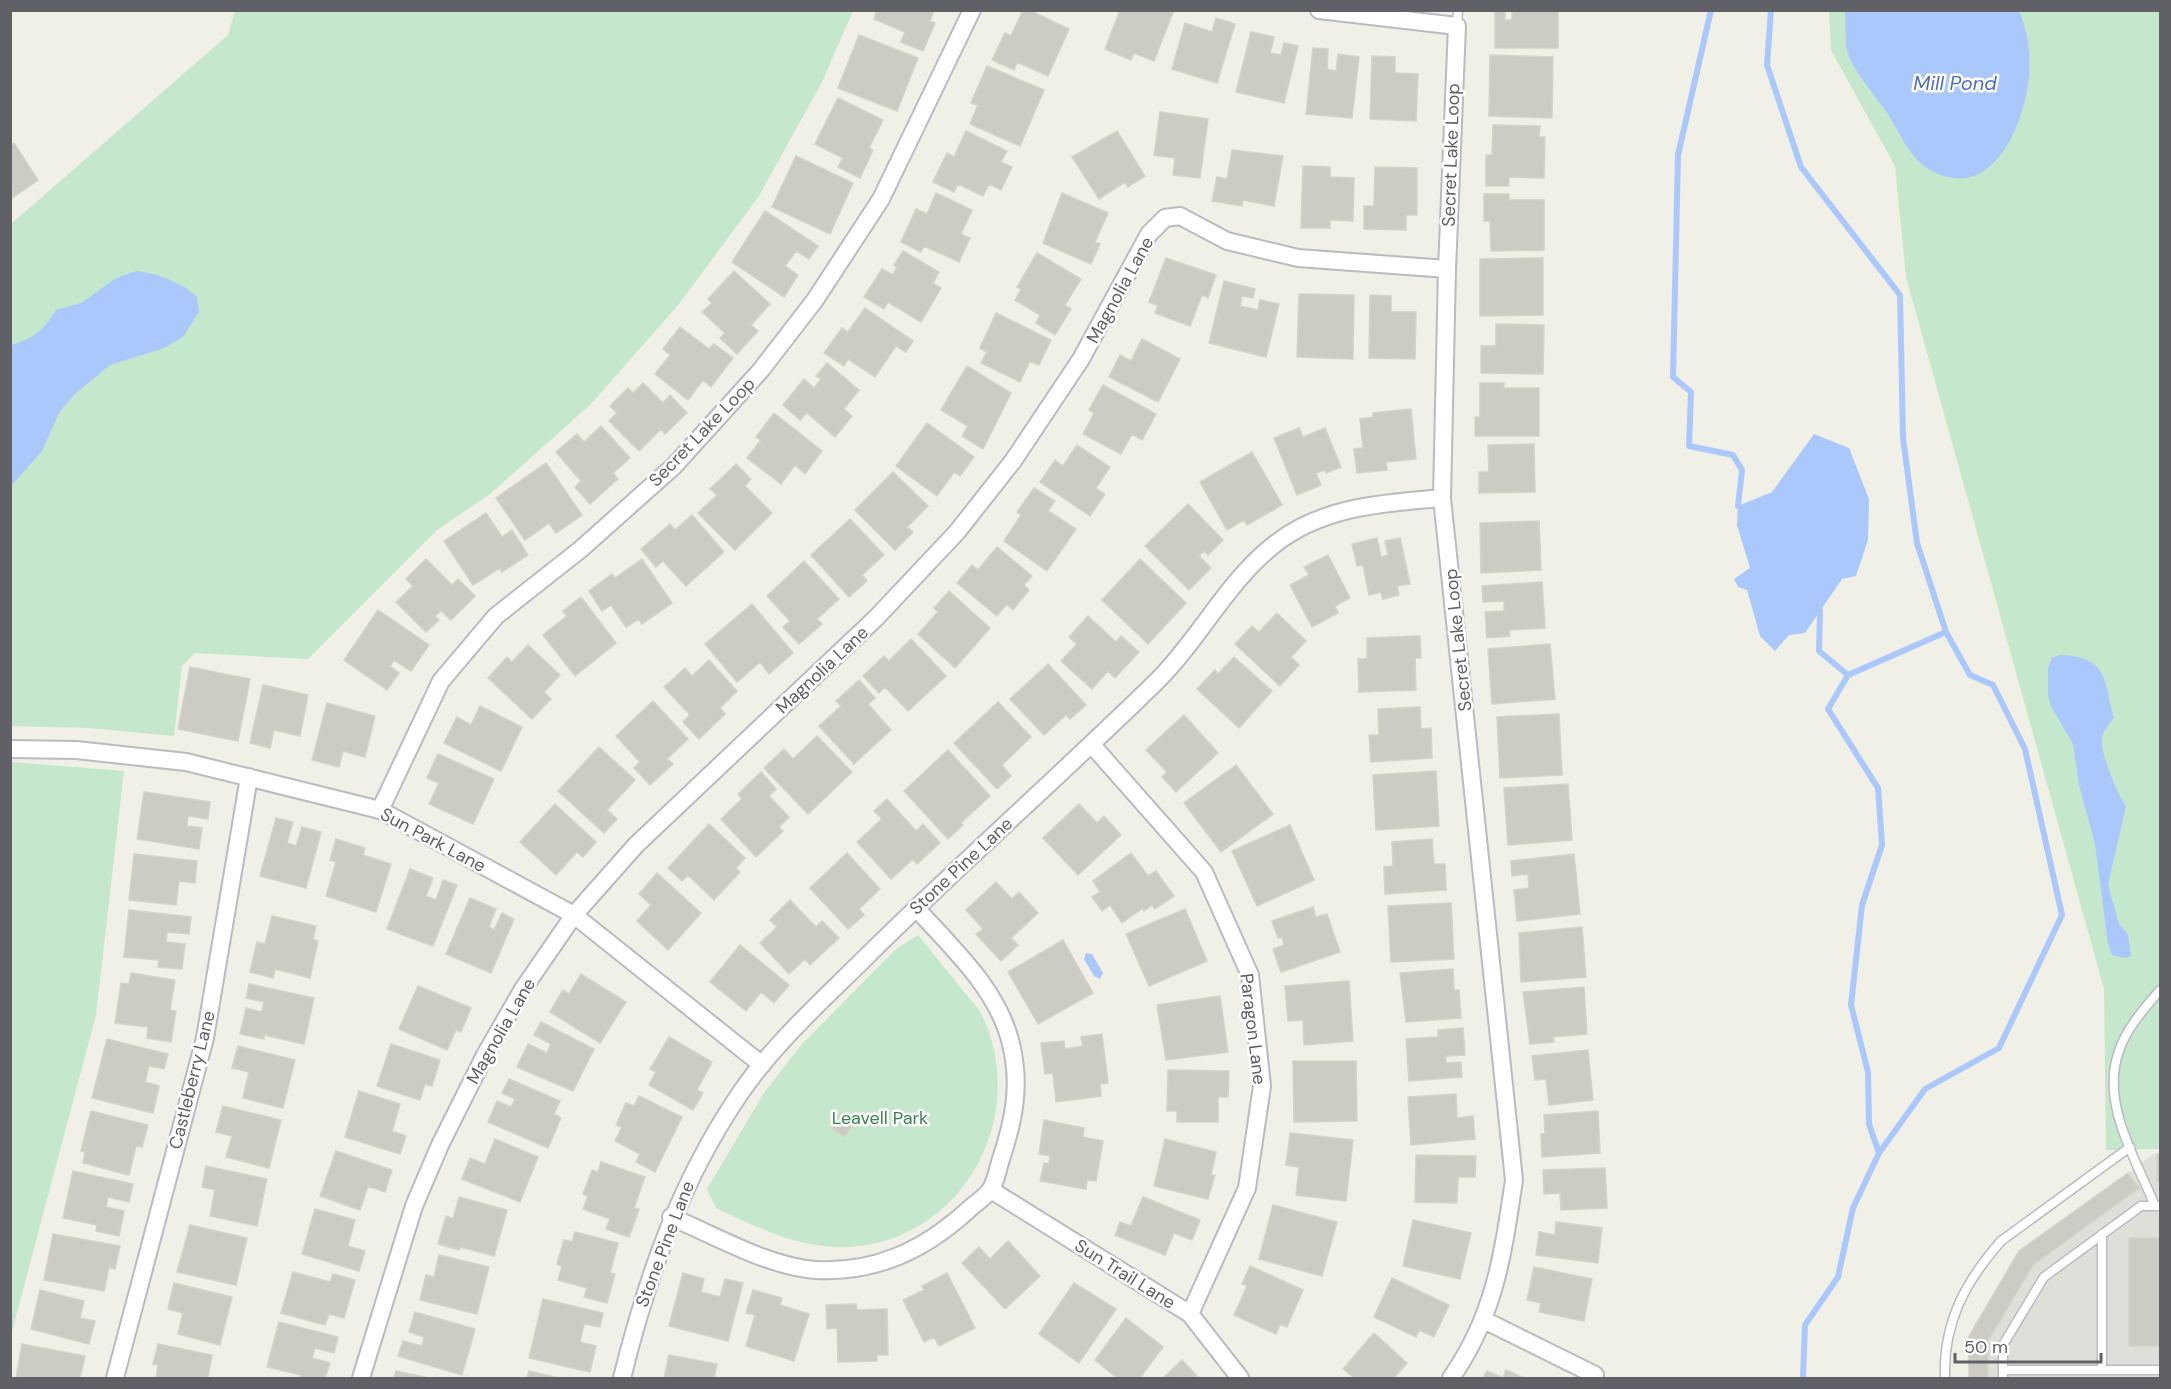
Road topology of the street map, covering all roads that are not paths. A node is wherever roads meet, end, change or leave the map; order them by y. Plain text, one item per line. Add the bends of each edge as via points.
1 (972, 10) edge
2 (1319, 10) edge
3 (1457, 18) edge
4 (1447, 269) junction
5 (1442, 498) junction
6 (1092, 745) junction
7 (10, 749) edge
8 (249, 777) junction
9 (380, 810) junction
10 (916, 908) junction
11 (574, 915) junction
12 (2160, 990) edge
13 (762, 1065) junction
14 (2130, 1147) junction
15 (991, 1190) junction
16 (2158, 1206) edge
17 (671, 1217) junction
18 (2102, 1234) junction
19 (1190, 1314) junction
20 (1484, 1320) junction
21 (2102, 1370) junction
22 (2160, 1370) edge
23 (2002, 1374) edge
24 (1595, 1375) dead end
25 (115, 1378) edge
26 (361, 1378) edge
27 (622, 1378) edge
28 (1240, 1378) edge
29 (1451, 1378) edge
30 (1945, 1378) edge

1 - 9 street, Secret Lake Loop via 881,199 815,300 761,370 674,466 482,632 441,681
2 - 3 street, Secret Lake Loop
3 - 4 street, Secret Lake Loop
4 - 5 street, Secret Lake Loop
4 - 11 street, Magnolia Lane via 1298,258 1227,241 1180,216 1165,218 1149,234 1081,359 1013,461 957,532 876,618 636,845
5 - 6 street, Stone Pine Lane via 1374,504 1339,512 1306,524 1274,545 1241,579 1173,666
5 - 20 street, Secret Lake Loop via 1514,1180 1502,1264
6 - 10 street, Stone Pine Lane
6 - 19 street, Paragon Lane via 1204,872 1250,975 1262,1086 1247,1188
7 - 8 street, Sun Park Lane via 122,753 186,762
8 - 9 street, Sun Park Lane
8 - 25 street, Castleberry Lane via 205,1038
9 - 11 street, Sun Park Lane
10 - 13 street, Stone Pine Lane
10 - 15 street via 976,975 1000,1012 1011,1043 1018,1082 1013,1122
11 - 13 street, Sun Park Lane
11 - 26 street, Magnolia Lane via 523,989 440,1145 414,1206
12 - 14 lane via 2127,1033 2115,1066 2115,1104
13 - 17 street, Stone Pine Lane via 700,1157
14 - 16 lane
14 - 30 lane via 2001,1241 1987,1258 1962,1293 1952,1317 1946,1340
15 - 17 street via 946,1230 916,1250 883,1263 848,1269 786,1264
15 - 19 street, Sun Trail Lane
16 - 18 lane via 2141,1206
17 - 27 street, Stone Pine Lane via 638,1314
18 - 21 lane
18 - 23 lane via 2044,1277 2002,1345
19 - 28 street, Sun Trail Lane
20 - 24 street
20 - 29 street, Secret Lake Loop
21 - 22 lane
21 - 23 lane

